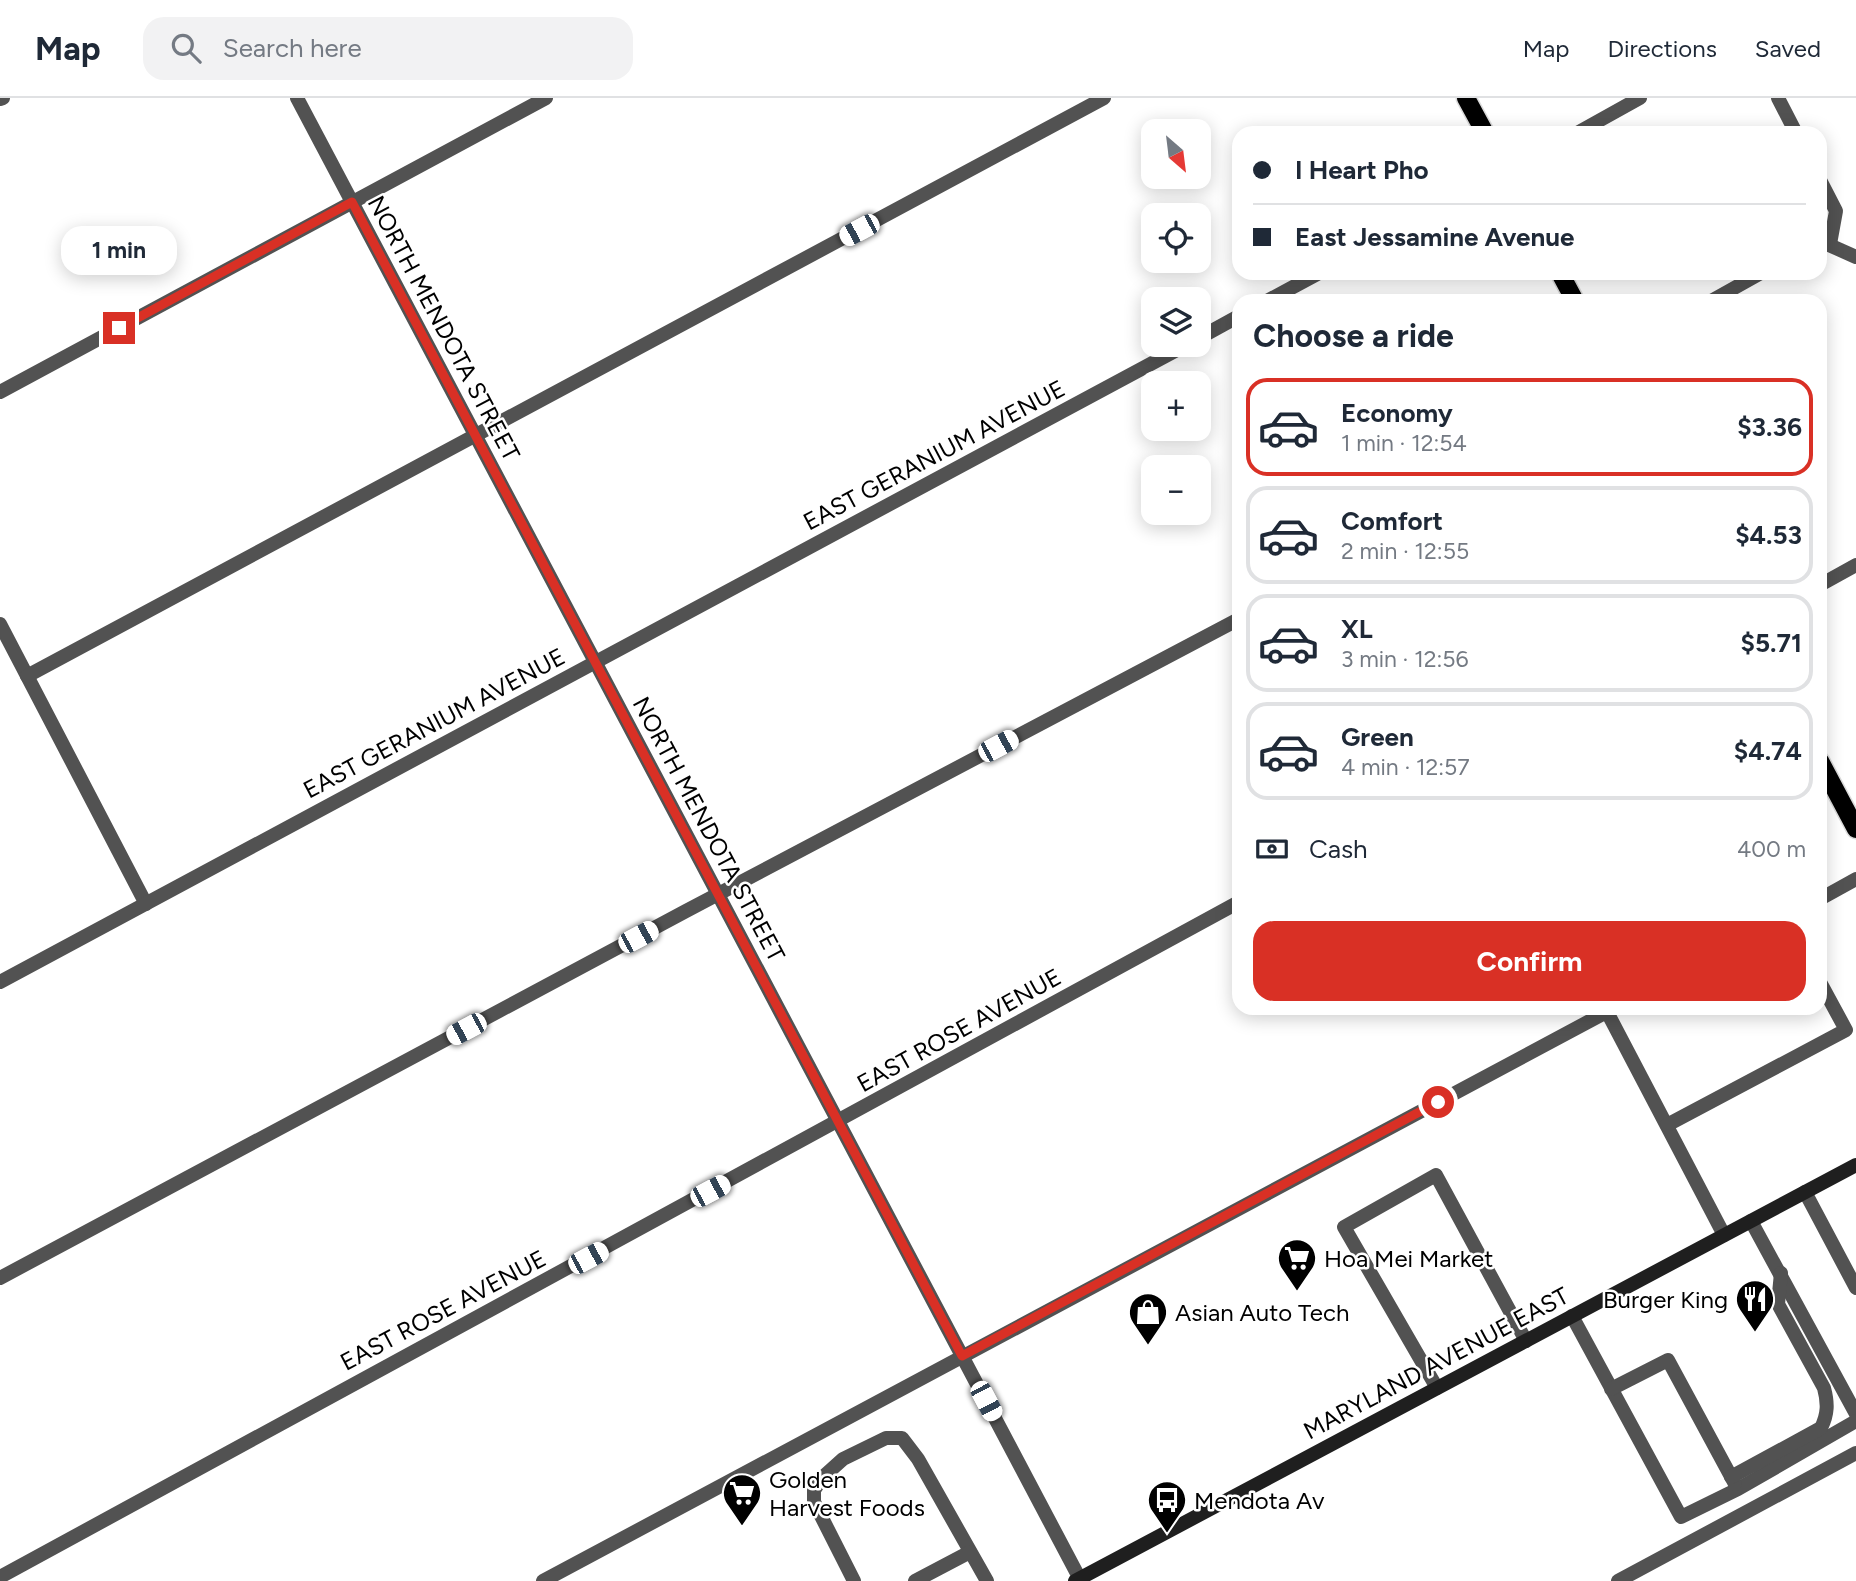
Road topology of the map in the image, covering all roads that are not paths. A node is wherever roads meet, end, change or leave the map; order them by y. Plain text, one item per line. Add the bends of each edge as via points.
1 (297, 98) edge
2 (546, 98) edge
3 (1104, 98) edge
4 (1466, 98) edge
5 (1640, 98) edge
6 (1778, 98) edge
7 (1481, 126) edge
8 (1590, 126) edge
9 (1792, 126) edge
10 (1827, 194) edge
11 (352, 202) junction
12 (1827, 236) edge
13 (1827, 243) edge
14 (1856, 257) edge
15 (1306, 280) edge
16 (1748, 280) edge
17 (1280, 294) edge
18 (1724, 294) edge
19 (1232, 320) edge
20 (1211, 331) edge
21 (1164, 357) edge
22 (0, 392) edge
23 (475, 435) junction
24 (1856, 565) edge
25 (1827, 581) edge
26 (1232, 623) edge
27 (0, 624) edge
28 (596, 663) junction
29 (27, 676) junction
30 (1827, 774) edge
31 (1856, 828) edge
32 (1856, 879) edge
33 (718, 894) junction
34 (1827, 895) edge
35 (146, 904) junction
36 (1232, 906) edge
37 (0, 982) edge
38 (1827, 995) edge
39 (1598, 1015) edge
40 (1612, 1015) edge
41 (838, 1122) junction
42 (1667, 1125) junction
43 (1856, 1165) edge
44 (1805, 1192) junction
45 (1751, 1221) junction
46 (1724, 1235) junction
47 (1781, 1273) junction
48 (0, 1278) edge
49 (1856, 1288) edge
50 (1572, 1316) junction
51 (1526, 1341) junction
52 (962, 1356) junction
53 (1437, 1388) junction
54 (1611, 1390) junction
55 (1856, 1414) edge
56 (1856, 1421) edge
57 (1856, 1453) edge
58 (1735, 1483) junction
59 (970, 1552) junction
60 (0, 1577) edge
61 (1079, 1580) edge
62 (543, 1581) edge
63 (854, 1581) edge
64 (915, 1581) edge
65 (987, 1581) edge
66 (1618, 1581) edge

1 - 11 street, NORTH MENDOTA STREET
2 - 11 street
3 - 23 street
4 - 7 main road
5 - 8 street
6 - 9 street
10 - 12 street via 1836,211
11 - 22 street
11 - 23 street, NORTH MENDOTA STREET
13 - 14 street
15 - 17 street
16 - 18 street
19 - 20 street
21 - 28 street, EAST GERANIUM AVENUE
23 - 28 street, NORTH MENDOTA STREET
23 - 29 street
24 - 25 street
26 - 33 street
27 - 29 street
28 - 33 street, NORTH MENDOTA STREET
28 - 35 street, EAST GERANIUM AVENUE
29 - 35 street
30 - 31 main road
32 - 34 street
33 - 41 street, NORTH MENDOTA STREET
33 - 48 street
35 - 37 street, EAST GERANIUM AVENUE
36 - 41 street, EAST ROSE AVENUE
38 - 42 street via 1846,1030
39 - 52 street
40 - 42 street
41 - 52 street, NORTH MENDOTA STREET
41 - 60 street, EAST ROSE AVENUE
42 - 46 street
43 - 44 main road, MARYLAND AVENUE EAST
44 - 45 main road, MARYLAND AVENUE EAST
44 - 49 street
45 - 46 main road, MARYLAND AVENUE EAST
45 - 47 street
46 - 50 main road, MARYLAND AVENUE EAST
47 - 55 street
47 - 58 street via 1778,1304 1824,1388 1827,1415 1821,1428
50 - 51 main road, MARYLAND AVENUE EAST
50 - 54 street
51 - 53 main road, MARYLAND AVENUE EAST
51 - 53 street via 1436,1175 1345,1227
52 - 61 street, NORTH MENDOTA STREET
52 - 62 street
53 - 61 main road, MARYLAND AVENUE EAST
54 - 58 street via 1668,1360
54 - 58 street via 1681,1517
56 - 58 street
57 - 66 street
59 - 63 street via 918,1459 902,1438 886,1438 843,1459 814,1490 814,1502
59 - 64 street
59 - 65 street

